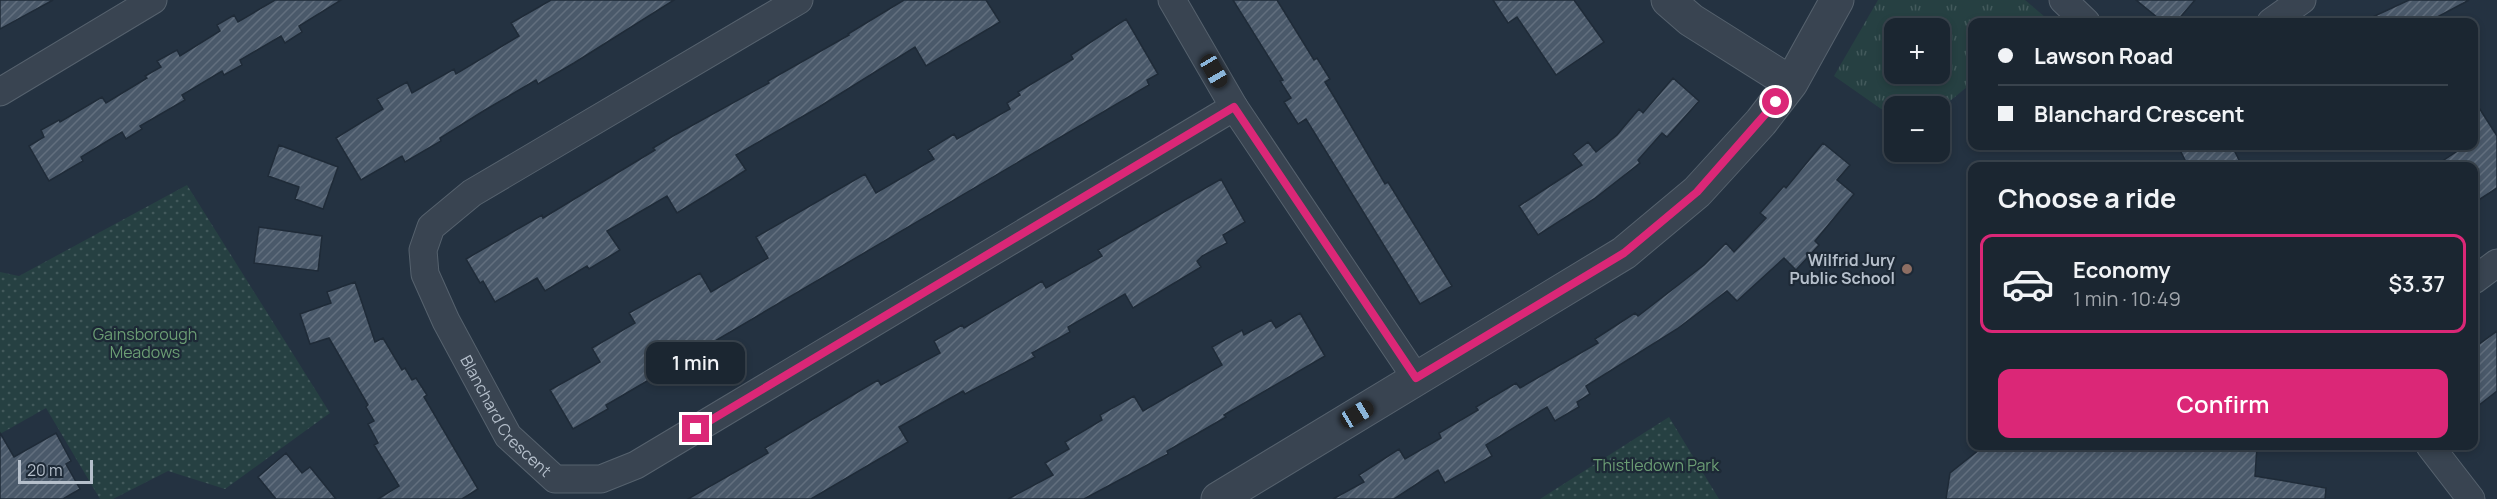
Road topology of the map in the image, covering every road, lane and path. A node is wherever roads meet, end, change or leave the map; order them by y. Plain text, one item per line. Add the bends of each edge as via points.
1 (153, 0) edge
2 (800, 0) edge
3 (1172, 0) edge
4 (1668, 0) edge
5 (1838, 0) edge
6 (2063, 0) edge
7 (2302, 0) edge
8 (2082, 18) edge
9 (2277, 18) edge
10 (1791, 83) junction
11 (0, 92) edge
12 (1234, 107) junction
13 (2497, 263) edge
14 (2478, 277) edge
15 (1416, 378) junction
16 (2433, 450) edge
17 (1218, 499) edge
18 (2472, 499) edge

1 - 11 street
2 - 12 street, Blanchard Crescent via 472,193 431,227 423,250 425,274 446,321 508,436 555,479 601,479 636,465
3 - 12 street
4 - 10 street via 1691,20
5 - 10 street
6 - 8 street
7 - 9 street
10 - 15 street via 1697,192 1624,253
12 - 15 street
13 - 14 street
15 - 17 street
16 - 18 street

